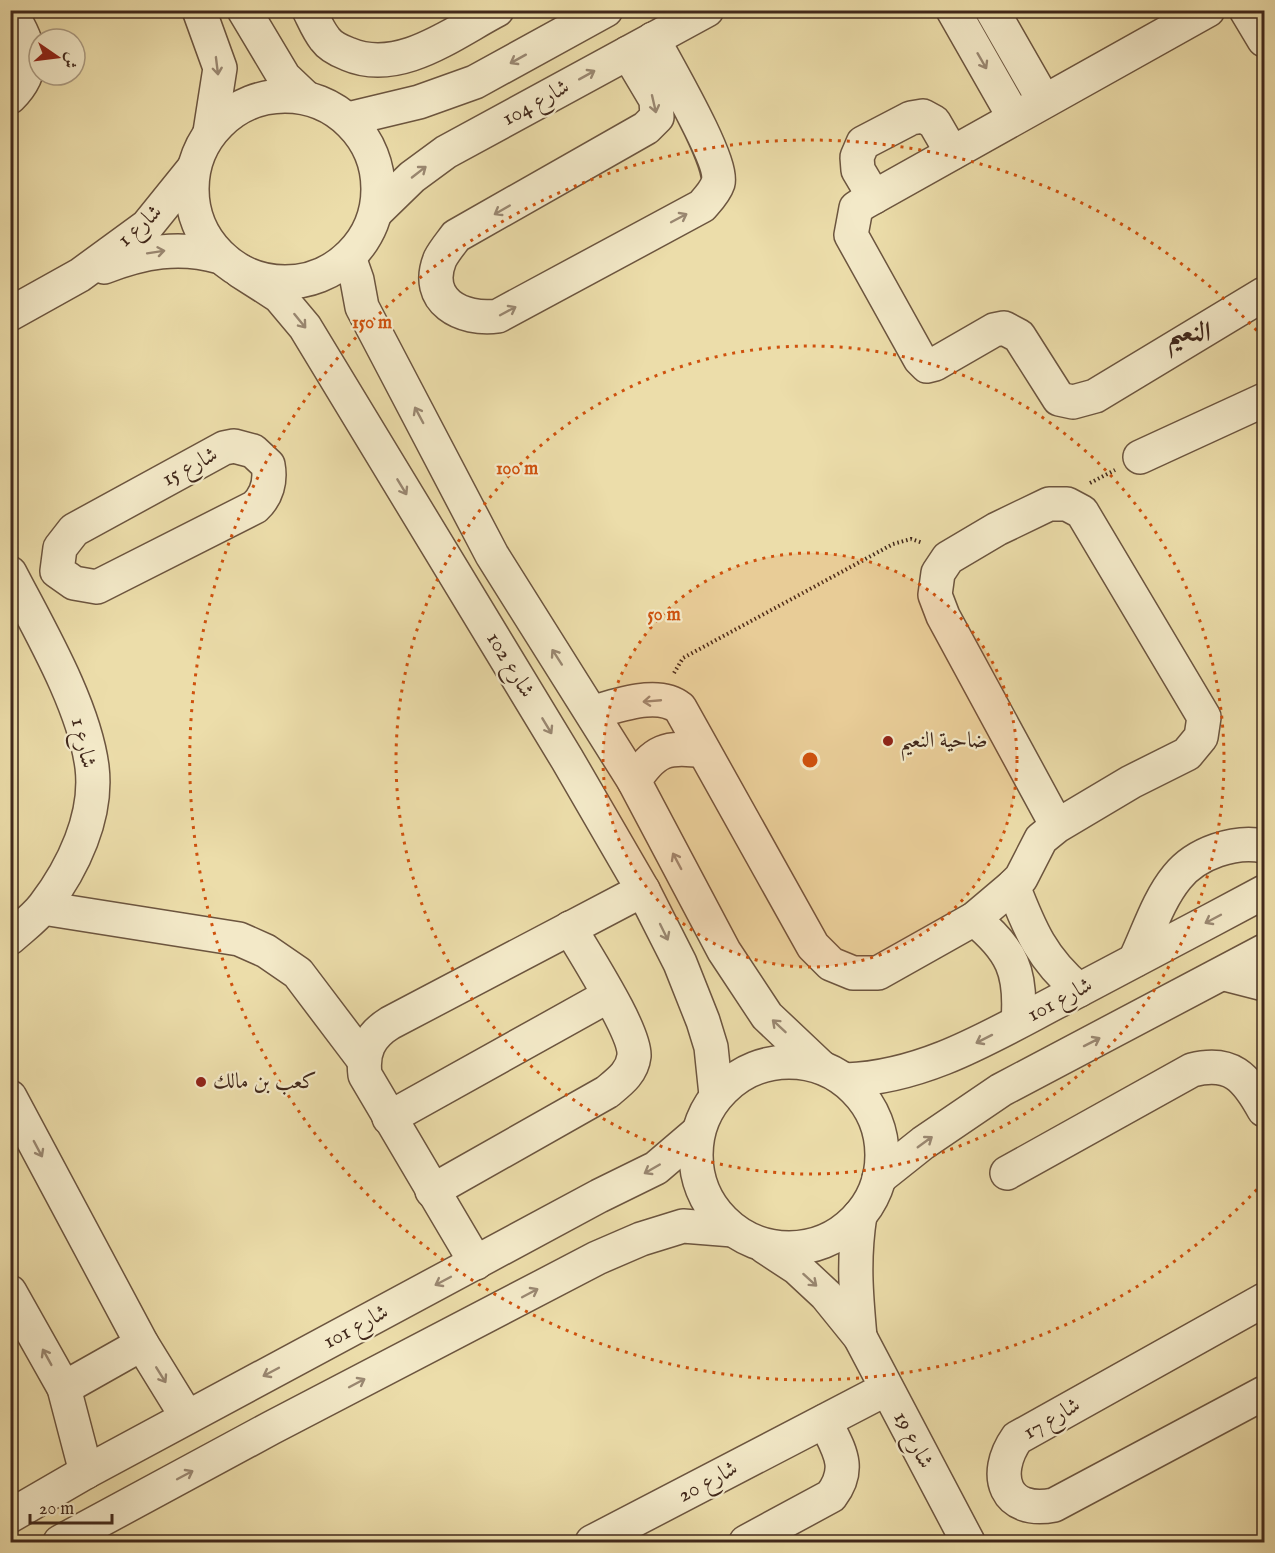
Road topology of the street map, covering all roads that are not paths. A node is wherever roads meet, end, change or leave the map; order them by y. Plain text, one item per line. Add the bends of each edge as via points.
1 (199, 10) edge
2 (244, 10) edge
3 (309, 10) edge
4 (497, 10) edge
5 (606, 10) edge
6 (707, 10) edge
7 (953, 10) edge
8 (992, 10) edge
9 (1208, 10) edge
10 (1246, 10) edge
11 (10, 12) edge
12 (1264, 40) edge
13 (640, 46) junction
14 (304, 96) junction
15 (10, 97) edge
16 (1044, 102) junction
17 (1014, 117) junction
18 (348, 119) junction
19 (210, 132) junction
20 (952, 153) junction
21 (193, 169) junction
22 (874, 197) junction
23 (376, 212) junction
24 (349, 257) junction
25 (230, 264) junction
26 (80, 275) junction
27 (1264, 294) edge
28 (10, 314) edge
29 (1264, 400) edge
30 (1140, 457) road end
31 (57, 571) junction
32 (15, 581) edge
33 (593, 712) junction
34 (703, 751) junction
35 (634, 781) junction
36 (1057, 826) junction
37 (1264, 846) edge
38 (1013, 886) junction
39 (643, 890) junction
40 (1264, 892) edge
41 (43, 908) junction
42 (974, 919) junction
43 (570, 928) junction
44 (10, 938) edge
45 (1264, 951) edge
46 (1136, 960) junction
47 (1225, 974) junction
48 (1264, 984) edge
49 (1079, 990) junction
50 (608, 996) junction
51 (1018, 1021) junction
52 (363, 1059) junction
53 (834, 1073) junction
54 (716, 1095) junction
55 (10, 1097) edge
56 (1264, 1110) edge
57 (388, 1118) junction
58 (698, 1133) junction
59 (1007, 1173) dead end
60 (879, 1178) junction
61 (432, 1191) junction
62 (860, 1215) junction
63 (733, 1230) junction
64 (763, 1246) junction
65 (476, 1263) junction
66 (10, 1292) edge
67 (1264, 1300) edge
68 (860, 1337) junction
69 (142, 1344) junction
70 (64, 1388) junction
71 (886, 1389) junction
72 (1264, 1393) edge
73 (187, 1417) junction
74 (825, 1421) junction
75 (86, 1472) junction
76 (10, 1516) edge
77 (60, 1542) edge
78 (592, 1542) edge
79 (746, 1542) edge
80 (968, 1542) edge

1 -> 19 street via 219,68
2 - 14 street via 284,77
3 - 4 street via 333,45 356,58 381,61 416,52
5 -> 18 street via 475,82 419,102
6 - 13 street, شارع 104
7 -> 17 street
8 - 16 street
9 - 16 street
10 - 12 street
11 - 15 street via 30,52 24,84
13 -> 13 street via 657,117 646,128 456,236 440,260 436,281 444,303 460,314 480,319 498,316 702,206 712,194 719,182 715,157
23 -> 13 street, شارع 104 via 412,177 446,152
14 - 18 street via 328,105
14 - 19 street via 269,96 236,108
16 - 17 street
17 - 20 street
18 - 23 street via 369,146 378,178
19 - 21 street
20 - 22 street
20 - 22 street via 934,123 923,116 911,118 863,143 857,157 858,170
21 - 25 street via 192,200 201,231
21 - 26 street, شارع 1 via 147,226
22 - 27 street via 856,208 851,236 920,359 927,366 935,364 1004,328 1019,336 1059,399 1073,402 1095,396
23 - 24 street via 365,237
24 - 25 street via 315,278 277,283
33 -> 24 street, شارع 102 via 487,544 362,307
26 -> 25 street, شارع 1 via 133,256 173,249 198,250
25 -> 39 street, شارع 102 via 279,296 305,327
26 - 28 street, شارع 1
29 - 30 street
31 - 31 street, شارع 15 via 74,583 97,587 255,507 269,484 268,465 244,447 224,448 74,530 60,548
31 - 32 street
32 - 41 street, شارع 1 via 64,680 92,767 89,813 73,863
34 -> 33 street via 680,708 671,701 655,700
33 - 35 street, شارع 102
34 - 35 street via 663,751 647,761
34 - 42 street via 813,946 831,964 853,973 878,973
53 -> 35 street, شارع 102 via 767,1016 724,951
36 - 36 street via 1187,754 1202,737 1204,717 1082,512 1067,504 1049,504 948,558 938,573 935,595 942,616
36 - 38 street via 1041,839
37 - 46 street via 1225,847 1177,876
38 - 42 street
38 - 49 street via 1030,930 1046,957
39 - 43 street
39 -> 54 street, شارع 102 via 680,963 703,1021 711,1047
40 -> 46 street, شارع 101
41 - 44 street, شارع 1
41 - 52 street via 239,939 266,951 298,973
42 - 51 street via 997,938 1013,962 1020,991
43 - 50 street
43 - 52 street via 376,1031
45 - 47 street
46 - 49 street, شارع 101
47 - 48 street
60 -> 47 street via 1000,1090
49 - 51 street, شارع 101
50 - 57 street
50 - 61 street via 633,1047 629,1070 621,1081
51 -> 53 street, شارع 101 via 922,1068 874,1079
52 - 57 street via 365,1076
53 - 54 street via 783,1061 746,1071
53 - 60 street via 870,1108 881,1142
54 - 58 street
55 -> 69 street
56 - 59 street via 1251,1086 1232,1071 1212,1065 1192,1070
57 - 61 street
58 - 63 street via 696,1169 708,1204
58 -> 65 street, شارع 101 via 656,1168
60 - 62 street
61 - 65 street
62 - 64 street via 833,1238 799,1248
62 - 68 street, شارع 19 via 854,1251
63 - 64 street
77 -> 63 street via 597,1258 683,1226
64 -> 68 street, شارع 19 via 797,1268 826,1295
65 -> 73 street, شارع 101
70 -> 66 street
67 - 72 street, شارع 17 via 1017,1438 1007,1452 1003,1478 1007,1489 1020,1502 1032,1508 1054,1505
68 - 71 street, شارع 19
69 - 70 street
69 -> 73 street
70 - 75 street
71 - 74 street, شارع 20
71 - 80 street, شارع 19
73 - 75 street, شارع 101
74 - 78 street, شارع 20
74 - 79 street via 842,1458 838,1487 831,1496
75 - 76 street, شارع 101

